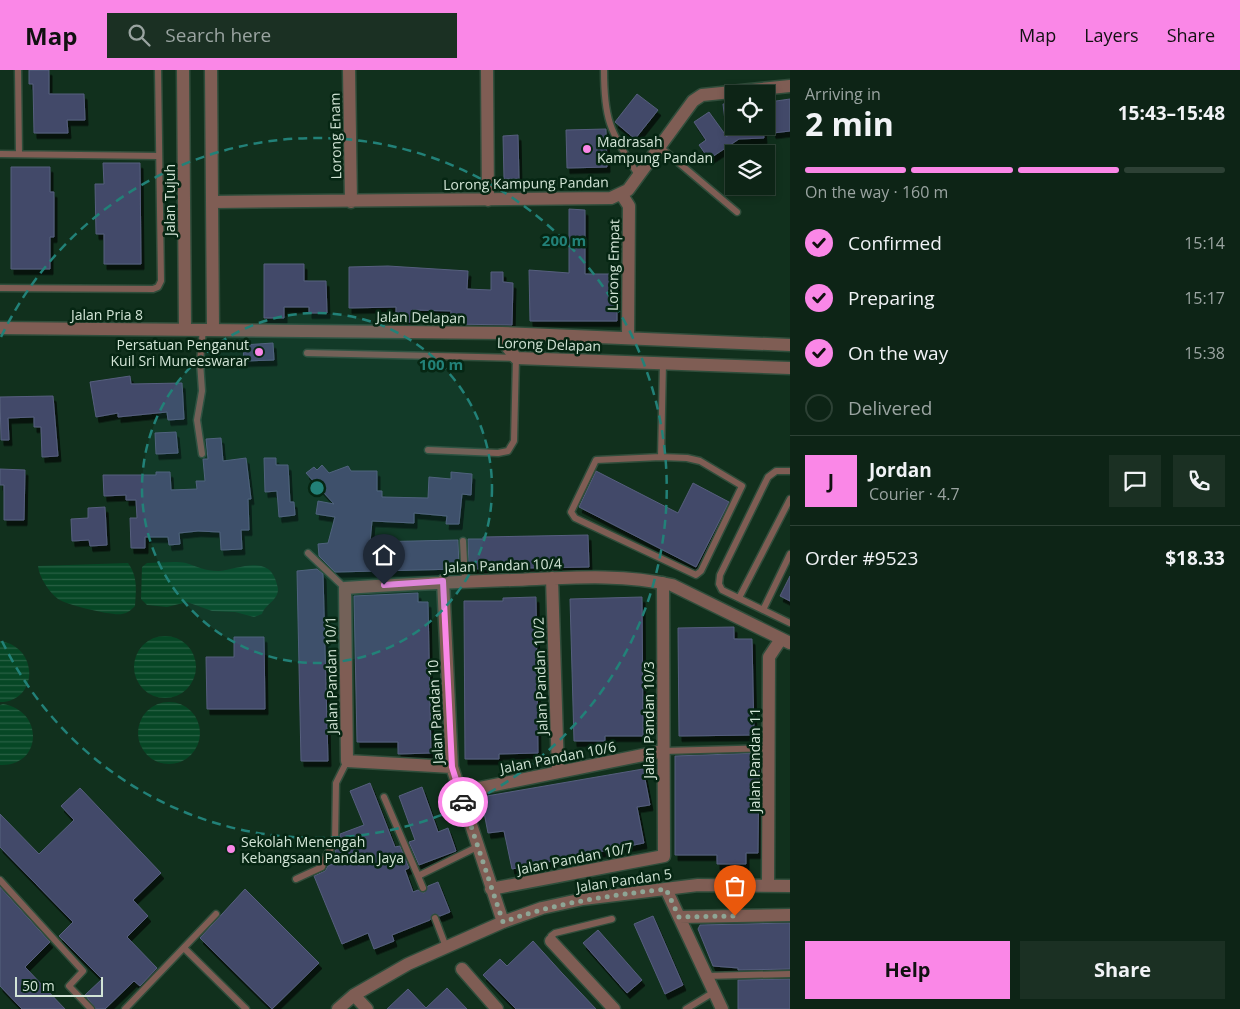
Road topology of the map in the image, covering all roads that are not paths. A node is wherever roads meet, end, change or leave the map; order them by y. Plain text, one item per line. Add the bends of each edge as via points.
1 (18, 70) edge
2 (158, 70) edge
3 (184, 70) edge
4 (211, 70) edge
5 (349, 70) edge
6 (486, 70) edge
7 (604, 70) edge
8 (790, 86) edge
9 (660, 146) junction
10 (0, 154) edge
11 (20, 154) junction
12 (158, 156) junction
13 (639, 175) junction
14 (622, 195) junction
15 (488, 200) junction
16 (214, 202) junction
17 (351, 202) junction
18 (737, 212) dead end
19 (0, 288) edge
20 (0, 328) edge
21 (186, 329) junction
22 (208, 329) junction
23 (502, 333) junction
24 (628, 338) junction
25 (663, 340) junction
26 (790, 345) edge
27 (307, 353) dead end
28 (516, 358) junction
29 (663, 363) junction
30 (790, 368) edge
31 (428, 450) dead end
32 (202, 454) dead end
33 (661, 457) junction
34 (790, 471) edge
35 (790, 499) edge
36 (463, 541) dead end
37 (308, 552) dead end
38 (790, 554) edge
39 (552, 578) junction
40 (443, 581) junction
41 (465, 582) junction
42 (663, 583) junction
43 (345, 588) junction
44 (739, 598) junction
45 (763, 610) junction
46 (790, 623) edge
47 (785, 641) edge
48 (769, 748) junction
49 (663, 752) junction
50 (346, 761) junction
51 (452, 767) junction
52 (558, 772) junction
53 (460, 792) junction
54 (384, 797) dead end
55 (478, 847) junction
56 (664, 856) joint
57 (418, 876) junction
58 (296, 879) dead end
59 (0, 880) edge
60 (768, 886) junction
61 (790, 886) edge
62 (423, 888) dead end
63 (491, 889) junction
64 (666, 889) junction
65 (216, 914) dead end
66 (790, 915) edge
67 (679, 917) junction
68 (436, 918) dead end
69 (612, 919) dead end
70 (503, 922) junction
71 (551, 941) joint
72 (446, 947) junction
73 (184, 948) junction
74 (462, 969) dead end
75 (790, 974) edge
76 (706, 976) junction
77 (714, 992) junction
78 (354, 995) junction
79 (91, 1009) edge
80 (125, 1009) edge
81 (246, 1009) edge
82 (338, 1009) edge
83 (367, 1009) edge
84 (498, 1009) edge
85 (614, 1009) edge
86 (686, 1009) edge
87 (722, 1009) edge

1 - 11 lane
2 - 12 lane
3 - 21 street, Jalan Tujuh
4 - 16 street
5 - 17 street, Lorong Enam
6 - 15 street
7 - 13 lane via 604,104 611,130
8 - 9 street, Lorong Kampung Pandan via 702,95 693,101
9 - 13 street, Lorong Kampung Pandan
9 - 18 lane
10 - 11 lane
11 - 12 lane
12 - 19 lane via 161,280 158,287
13 - 14 street, Lorong Kampung Pandan
14 - 15 street, Lorong Kampung Pandan via 611,198
14 - 24 street, Lorong Empat via 629,206
15 - 17 street, Lorong Kampung Pandan
16 - 17 street, Lorong Kampung Pandan
16 - 22 street
20 - 21 street, Jalan Pria 8
21 - 22 street, Jalan Pria 8
22 - 23 street, Jalan Delapan
22 - 32 lane via 200,362 202,391 197,420
23 - 24 street, Jalan Delapan
23 - 28 street via 505,344
24 - 25 street
25 - 26 street
25 - 29 street
27 - 28 lane, Lorong Delapan
28 - 29 street, Lorong Delapan
28 - 31 lane via 514,441 508,450
29 - 30 street, Lorong Delapan
29 - 33 lane
33 - 33 lane via 596,460 571,512 575,518 696,575 701,572 742,486 700,461
34 - 44 lane via 776,471 768,477 720,575 722,590
35 - 44 lane
36 - 41 lane
37 - 43 lane
38 - 45 lane
39 - 41 street, Jalan Pandan 10/4
39 - 42 street, Jalan Pandan 10/4 via 606,576
39 - 52 street, Jalan Pandan 10/2
40 - 41 street, Jalan Pandan 10/4
40 - 43 street, Jalan Pandan 10/4
40 - 51 street, Jalan Pandan 10
42 - 47 street, Jalan Pandan 10/4
42 - 49 street, Jalan Pandan 10/3
43 - 50 street, Jalan Pandan 10/1
44 - 45 lane
45 - 46 lane
47 - 48 street, Jalan Pandan 11 via 769,657
48 - 49 lane
48 - 60 street, Jalan Pandan 11
49 - 52 street, Jalan Pandan 10/6
49 - 56 street, Jalan Pandan 10/3
50 - 51 street
50 - 58 lane, Jalan Pandan 10/1 via 336,783 335,842 322,867
51 - 53 street, Jalan Pandan 10
52 - 53 street, Jalan Pandan 10/6
53 - 55 street, Jalan Pandan 10
54 - 57 lane
55 - 57 lane
55 - 63 street, Jalan Pandan 10
56 - 63 street, Jalan Pandan 10/7
57 - 62 lane
59 - 79 lane via 83,971 69,986
60 - 61 street, Jalan Pandan 5
60 - 64 street, Jalan Pandan 5 via 698,885
63 - 70 street, Jalan Pandan 10
64 - 67 street
64 - 70 street, Jalan Pandan 5 via 583,899 542,908
65 - 73 lane
66 - 67 street
67 - 76 street
68 - 72 lane
69 - 71 lane via 554,933
70 - 72 street, Jalan Pandan 5
71 - 85 street
72 - 78 street, Jalan Pandan 5 via 408,964
73 - 80 lane
73 - 81 lane
74 - 84 street
75 - 76 lane
76 - 77 street
77 - 86 lane
77 - 87 street
78 - 82 street, Jalan Pandan 5
78 - 83 street

